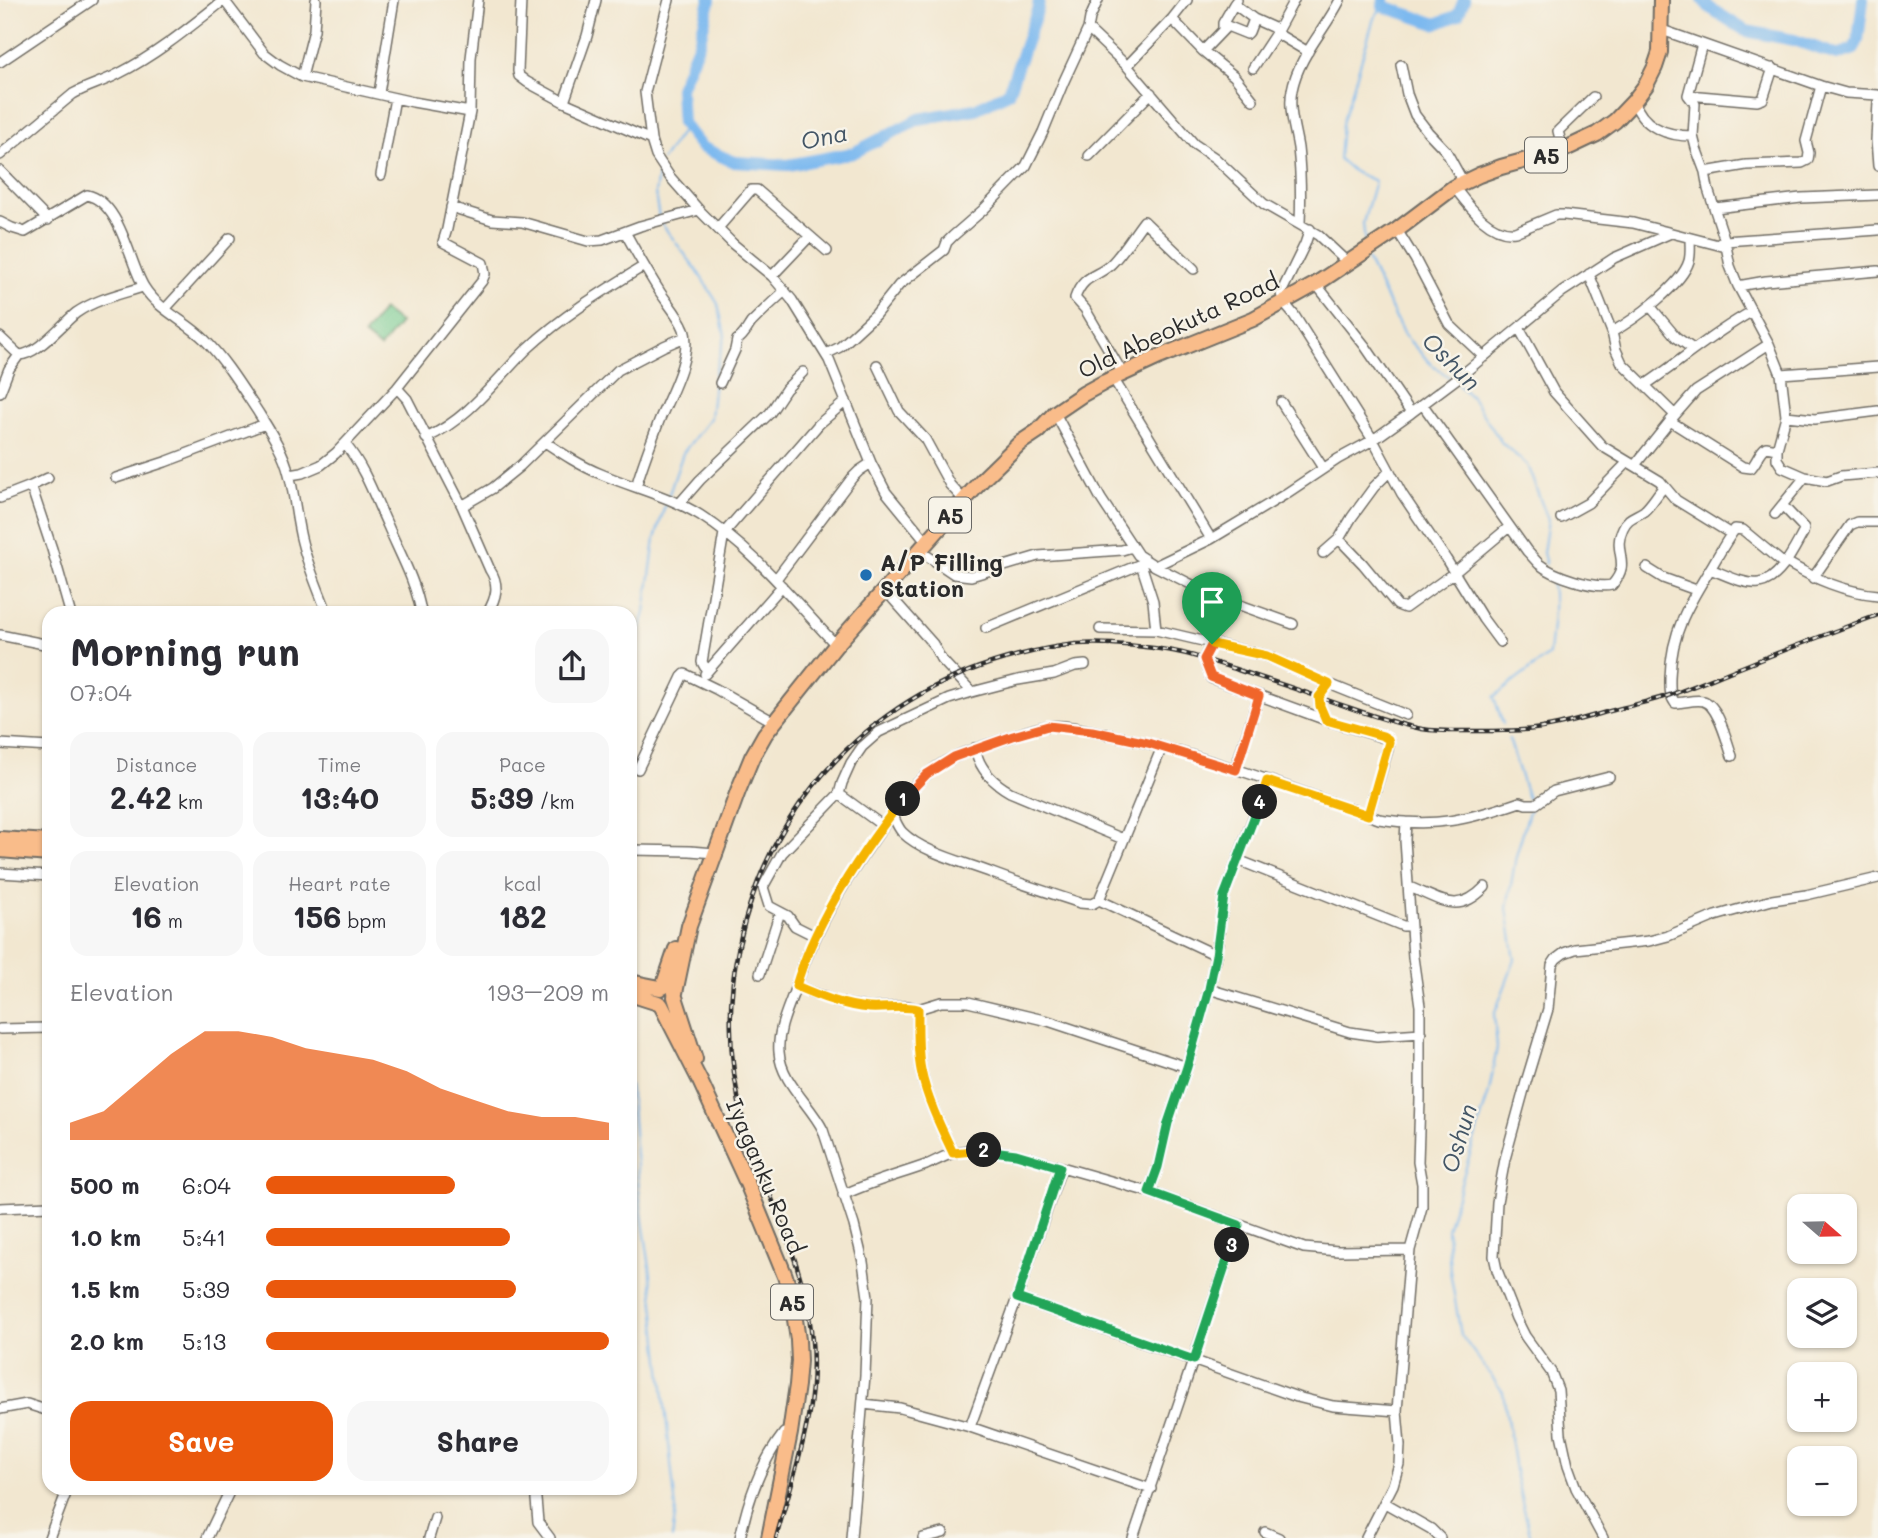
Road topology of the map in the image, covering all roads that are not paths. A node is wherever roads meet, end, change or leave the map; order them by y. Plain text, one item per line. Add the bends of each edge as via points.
1 (92, 0) edge
2 (224, 0) edge
3 (316, 0) edge
4 (394, 0) edge
5 (478, 0) edge
6 (521, 0) edge
7 (596, 0) edge
8 (669, 0) edge
9 (1098, 0) edge
10 (1187, 0) edge
11 (1294, 0) edge
12 (1340, 0) edge
13 (1661, 0) edge
14 (1235, 2) edge
15 (1172, 19) junction
16 (1254, 19) junction
17 (1661, 24) junction
18 (1088, 29) junction
19 (1223, 29) junction
20 (1276, 33) junction
21 (1702, 44) junction
22 (1203, 51) junction
23 (1308, 52) junction
24 (0, 62) edge
25 (1401, 65) dead end
26 (1127, 66) junction
27 (1253, 68) dead end
28 (1773, 68) junction
29 (303, 77) junction
30 (1821, 86) junction
31 (379, 93) junction
32 (1151, 93) junction
33 (1688, 95) junction
34 (1878, 95) edge
35 (1593, 97) dead end
36 (395, 98) junction
37 (1253, 100) dead end
38 (1634, 101) junction
39 (564, 102) junction
40 (1878, 102) edge
41 (470, 112) junction
42 (1693, 136) junction
43 (651, 140) junction
44 (1563, 150) junction
45 (0, 155) edge
46 (1089, 156) dead end
47 (1878, 166) edge
48 (0, 171) edge
49 (1705, 172) junction
50 (381, 175) dead end
51 (1459, 185) junction
52 (1878, 195) edge
53 (452, 207) junction
54 (1715, 208) junction
55 (699, 210) junction
56 (48, 220) junction
57 (0, 222) edge
58 (1300, 223) junction
59 (718, 229) junction
60 (1310, 229) junction
61 (1397, 230) junction
62 (1878, 230) edge
63 (625, 232) junction
64 (1671, 233) junction
65 (810, 236) junction
66 (230, 238) dead end
67 (1690, 239) junction
68 (1726, 244) junction
69 (827, 251) dead end
70 (1349, 264) junction
71 (644, 266) junction
72 (1194, 269) dead end
73 (1878, 271) edge
74 (1589, 275) junction
75 (772, 276) junction
76 (1317, 284) junction
77 (1738, 286) junction
78 (144, 287) junction
79 (785, 291) junction
80 (1283, 302) junction
81 (1650, 306) junction
82 (165, 309) junction
83 (1751, 312) junction
84 (1519, 328) junction
85 (1612, 332) junction
86 (0, 337) edge
87 (685, 337) junction
88 (1769, 344) junction
89 (1693, 349) junction
90 (826, 354) junction
91 (19, 355) junction
92 (1483, 357) junction
93 (877, 365) dead end
94 (1878, 367) edge
95 (803, 372) dead end
96 (1781, 374) junction
97 (1118, 376) junction
98 (720, 383) dead end
99 (1645, 385) junction
100 (397, 388) junction
101 (0, 391) edge
102 (846, 401) junction
103 (1281, 402) dead end
104 (1423, 405) junction
105 (1878, 411) edge
106 (1055, 413) junction
107 (1412, 413) junction
108 (1786, 416) junction
109 (1672, 418) junction
110 (265, 424) junction
111 (426, 438) junction
112 (1373, 440) junction
113 (545, 442) junction
114 (345, 444) junction
115 (1777, 449) junction
116 (871, 463) junction
117 (1632, 464) junction
118 (1323, 468) junction
119 (1389, 472) junction
120 (1878, 473) edge
121 (290, 475) junction
122 (1805, 477) junction
123 (48, 478) dead end
124 (116, 478) dead end
125 (1662, 484) junction
126 (32, 486) junction
127 (636, 487) junction
128 (0, 498) edge
129 (964, 500) junction
130 (680, 504) junction
131 (462, 506) junction
132 (1783, 506) junction
133 (1775, 514) dead end
134 (1561, 518) dead end
135 (1878, 522) edge
136 (1509, 527) junction
137 (724, 533) junction
138 (1731, 534) junction
139 (1211, 539) junction
140 (1339, 539) junction
141 (924, 546) junction
142 (1132, 547) junction
143 (1323, 553) dead end
144 (1143, 562) junction
145 (1785, 564) junction
146 (1155, 566) junction
147 (1647, 568) dead end
148 (1710, 569) junction
149 (1455, 572) junction
150 (1812, 578) junction
151 (779, 582) junction
152 (885, 590) junction
153 (1696, 590) junction
154 (1878, 595) edge
155 (68, 606) edge
156 (325, 606) edge
157 (420, 606) edge
158 (491, 606) edge
159 (1293, 624) dead end
160 (986, 628) dead end
161 (1100, 629) dead end
162 (1156, 630) junction
163 (0, 635) edge
164 (1500, 642) dead end
165 (42, 644) edge
166 (1212, 644) junction
167 (836, 645) junction
168 (1085, 665) dead end
169 (707, 671) junction
170 (699, 680) junction
171 (1329, 684) junction
172 (972, 692) junction
173 (1259, 696) junction
174 (1406, 715) dead end
175 (1326, 720) junction
176 (774, 722) junction
177 (0, 744) edge
178 (42, 747) edge
179 (1162, 747) junction
180 (975, 748) junction
181 (1732, 756) dead end
182 (638, 769) dead end
183 (1236, 770) junction
184 (1609, 777) dead end
185 (1267, 781) junction
186 (839, 794) junction
187 (892, 813) junction
188 (1368, 815) junction
189 (1406, 822) junction
190 (883, 826) junction
191 (0, 839) edge
192 (1123, 839) junction
193 (42, 842) edge
194 (0, 850) edge
195 (637, 850) edge
196 (42, 853) edge
197 (715, 853) junction
198 (1238, 860) junction
199 (0, 873) edge
200 (42, 876) edge
201 (1878, 878) edge
202 (1409, 887) junction
203 (1485, 887) dead end
204 (1099, 900) junction
205 (780, 912) junction
206 (1411, 926) junction
207 (815, 936) junction
208 (1216, 955) junction
209 (760, 974) dead end
210 (637, 985) edge
211 (796, 986) junction
212 (1209, 989) junction
213 (637, 994) edge
214 (665, 996) junction
215 (918, 1009) junction
216 (42, 1028) edge
217 (0, 1029) edge
218 (1421, 1033) junction
219 (1187, 1067) junction
220 (953, 1153) junction
221 (1060, 1167) junction
222 (1149, 1192) junction
223 (843, 1195) junction
224 (42, 1206) edge
225 (0, 1208) edge
226 (1239, 1225) junction
227 (1410, 1250) junction
228 (1017, 1298) junction
229 (1194, 1360) junction
230 (863, 1404) junction
231 (0, 1409) edge
232 (42, 1409) edge
233 (1397, 1411) junction
234 (970, 1427) junction
235 (790, 1433) junction
236 (1151, 1489) junction
237 (65, 1495) edge
238 (229, 1495) edge
239 (535, 1495) edge
240 (1385, 1503) junction
241 (435, 1518) dead end
242 (1265, 1532) dead end
243 (943, 1533) dead end
244 (49, 1538) edge
245 (208, 1538) edge
246 (429, 1538) edge
247 (550, 1538) edge
248 (740, 1538) edge
249 (769, 1538) edge
250 (851, 1538) edge
251 (923, 1538) edge
252 (1133, 1538) edge
253 (1279, 1538) edge
254 (1366, 1538) edge
255 (1440, 1538) edge
256 (1603, 1538) edge

1 - 24 street
2 - 29 street via 264,53
2 - 45 street via 141,61 73,94
3 - 29 street
4 - 31 street
5 - 41 street
6 - 39 street via 519,76
7 - 39 street
8 - 43 street via 646,84
9 - 18 street
10 - 15 street
11 - 20 street
12 - 23 street
13 - 17 main road, Old Abeokuta Road / A5
14 - 16 street
14 - 19 street
15 - 22 street
15 - 26 street
16 - 19 street via 1247,33 1227,26
16 - 20 street
17 - 21 street
17 - 38 main road, Old Abeokuta Road / A5 via 1655,67
18 - 26 street
18 - 90 street via 1026,166 944,250 899,285 875,315
19 - 22 street
20 - 23 street
20 - 27 street
21 - 28 street
21 - 33 street
22 - 37 street via 1234,76
23 - 58 street via 1292,89 1291,105 1302,187
25 - 51 street via 1415,115 1447,151
26 - 32 street
28 - 30 street
28 - 33 street via 1763,99 1757,101
29 - 31 street
30 - 34 street
30 - 49 street via 1805,141 1808,160
31 - 36 street
32 - 46 street
32 - 58 street via 1194,144 1265,204
33 - 42 street via 1695,104
35 - 44 street via 1558,131
36 - 41 street
36 - 50 street
38 - 42 street via 1638,112 1662,131
38 - 44 main road, Old Abeokuta Road / A5 via 1597,134
39 - 43 street
40 - 47 street
41 - 53 street
42 - 49 street
43 - 55 street via 660,163
44 - 51 main road, Old Abeokuta Road / A5 via 1479,174
48 - 56 street
49 - 54 street
51 - 61 main road, Old Abeokuta Road / A5
51 - 64 street via 1471,208 1508,233 1563,215 1633,223
52 - 54 street
53 - 63 street via 588,241
53 - 100 street via 443,242 479,260 485,274
54 - 68 street
55 - 59 street
55 - 63 street
56 - 57 street via 24,232
56 - 78 street via 87,195 101,201 118,225
58 - 60 street
59 - 65 street via 754,189
59 - 75 street
60 - 70 street
60 - 80 street via 1281,293
61 - 70 main road, Old Abeokuta Road / A5
61 - 92 street via 1449,324
62 - 68 street
63 - 71 street
64 - 67 street
64 - 74 street
65 - 69 street
65 - 75 street
66 - 82 street
67 - 68 street
67 - 81 street via 1684,271
68 - 77 street
70 - 76 main road, Old Abeokuta Road / A5
71 - 87 street via 684,328
71 - 111 street via 561,321 459,419
72 - 97 street via 1144,221 1112,264 1078,289 1075,298
73 - 77 street
74 - 84 street
74 - 85 street
75 - 79 street
76 - 80 main road, Old Abeokuta Road / A5
76 - 107 street
77 - 83 street
78 - 82 street
78 - 91 street via 90,304 42,344
79 - 90 street
79 - 98 street via 737,340
80 - 97 main road, Old Abeokuta Road / A5
80 - 112 street
81 - 85 street
81 - 89 street via 1676,337
82 - 110 street via 217,354
83 - 88 street
83 - 89 street
84 - 92 street
84 - 117 street via 1554,392 1602,446
85 - 99 street via 1622,363
86 - 91 street
87 - 113 street via 618,370
87 - 127 street via 682,366
88 - 96 street
88 - 109 street via 1696,391
89 - 99 street
90 - 102 street
91 - 101 street
92 - 104 street
93 - 129 street via 899,411 925,439 950,485
94 - 96 street
95 - 130 street via 770,413
96 - 108 street
97 - 106 main road, Old Abeokuta Road / A5
97 - 139 street
99 - 109 street
100 - 111 street
100 - 114 street
102 - 116 street
102 - 137 street via 818,424
103 - 118 street
104 - 107 street
104 - 136 street
105 - 108 street via 1815,419
106 - 129 main road, Old Abeokuta Road / A5
106 - 142 street
107 - 112 street
108 - 115 street
109 - 115 street via 1743,467 1751,468 1766,447
109 - 117 street
110 - 121 street
110 - 124 street
111 - 131 street
112 - 118 street
112 - 119 street
113 - 127 street via 589,469
113 - 131 street via 493,488
114 - 121 street via 321,464
114 - 157 street via 362,469
115 - 122 street via 1782,467
116 - 141 street
116 - 151 street via 852,478
117 - 125 street
117 - 134 street via 1588,503
118 - 139 street
119 - 140 street
119 - 149 street
120 - 122 street via 1827,481
121 - 156 street via 302,541
122 - 132 street
123 - 126 street
125 - 136 street via 1644,511 1623,526 1618,542 1623,564 1612,585 1593,586 1540,565
125 - 138 street via 1676,500
126 - 128 street
126 - 155 street
127 - 130 street
129 - 141 main road, Old Abeokuta Road / A5
130 - 137 street
131 - 158 street via 496,578
132 - 133 street
132 - 145 street via 1804,528
135 - 150 street via 1850,525
136 - 149 street
137 - 151 street
137 - 169 street via 702,662
138 - 145 street via 1743,530
138 - 148 street
139 - 146 street
140 - 143 street
140 - 149 street via 1402,608
141 - 142 street via 954,574 971,576 1038,556
141 - 152 main road, Old Abeokuta Road / A5
142 - 144 street
144 - 146 street
144 - 160 street
144 - 162 street
145 - 148 street via 1767,580 1756,583
145 - 150 street
146 - 159 street via 1212,595
147 - 153 street
148 - 153 street
149 - 164 street
150 - 154 street
151 - 167 street
151 - 169 street
152 - 167 main road, Old Abeokuta Road / A5
152 - 172 street
153 - 181 street via 1684,612 1672,654 1670,695 1675,703 1703,701 1711,705
161 - 162 street
162 - 166 street
163 - 165 street
166 - 171 street via 1267,656
166 - 173 street via 1204,659 1211,677
167 - 176 main road, Old Abeokuta Road / A5
168 - 172 street
169 - 170 street
170 - 176 street
170 - 182 street via 682,677
171 - 174 street
171 - 175 street via 1319,697
172 - 186 street via 879,732 851,763
173 - 175 street
173 - 183 street
175 - 188 street via 1388,739
176 - 197 main road, Old Abeokuta Road / A5 via 749,764
177 - 178 street
179 - 180 street via 1048,726
179 - 183 street
179 - 192 street
180 - 187 street via 927,774
180 - 192 street via 981,766 999,786
183 - 185 street
184 - 189 street via 1554,791 1531,804 1520,802 1460,821
185 - 188 street
185 - 198 street
186 - 190 street
186 - 205 street via 782,853 763,887 769,906
187 - 190 street
187 - 204 street via 913,841 966,864 1080,903
188 - 189 street
189 - 202 street
190 - 207 street
191 - 193 main road
192 - 204 street
194 - 196 main road
195 - 197 street
197 - 214 main road, Old Abeokuta Road / A5
198 - 206 street
198 - 208 street via 1224,896
199 - 200 street
201 - 256 street via 1772,900 1649,941 1575,949 1552,965 1548,1009 1505,1160 1494,1256 1516,1318 1558,1390 1568,1466
202 - 203 street via 1444,902 1460,903
202 - 206 street
204 - 208 street
205 - 207 street
205 - 209 street
206 - 218 street
207 - 211 street
208 - 212 street
210 - 214 main road
211 - 215 street via 840,1003
211 - 223 street via 781,1028 779,1054 796,1092 823,1130
212 - 218 street via 1359,1033
212 - 219 street
213 - 214 main road
214 - 235 main road, Iyaganku Road / A5 via 693,1048 700,1081 747,1183 792,1299 799,1361
215 - 219 street via 954,1001 1006,1010
215 - 220 street via 921,1071
216 - 217 street
218 - 227 street via 1418,1162 1422,1207
219 - 222 street
220 - 221 street via 994,1150
220 - 223 street
221 - 222 street
221 - 228 street
222 - 226 street
223 - 230 street via 867,1287
224 - 225 street
226 - 227 street via 1304,1248
226 - 229 street
227 - 233 street
228 - 229 street
228 - 234 street
229 - 233 street via 1311,1401
229 - 236 street
230 - 234 street via 900,1408
230 - 250 street
231 - 232 street via 27,1404
233 - 240 street via 1399,1464
234 - 236 street
235 - 248 street via 778,1440 754,1485
235 - 249 main road, Iyaganku Road / A5
236 - 252 street
237 - 244 street
238 - 245 street
239 - 247 street via 538,1522
240 - 254 street
240 - 255 street
241 - 246 street
242 - 253 street
243 - 251 street

